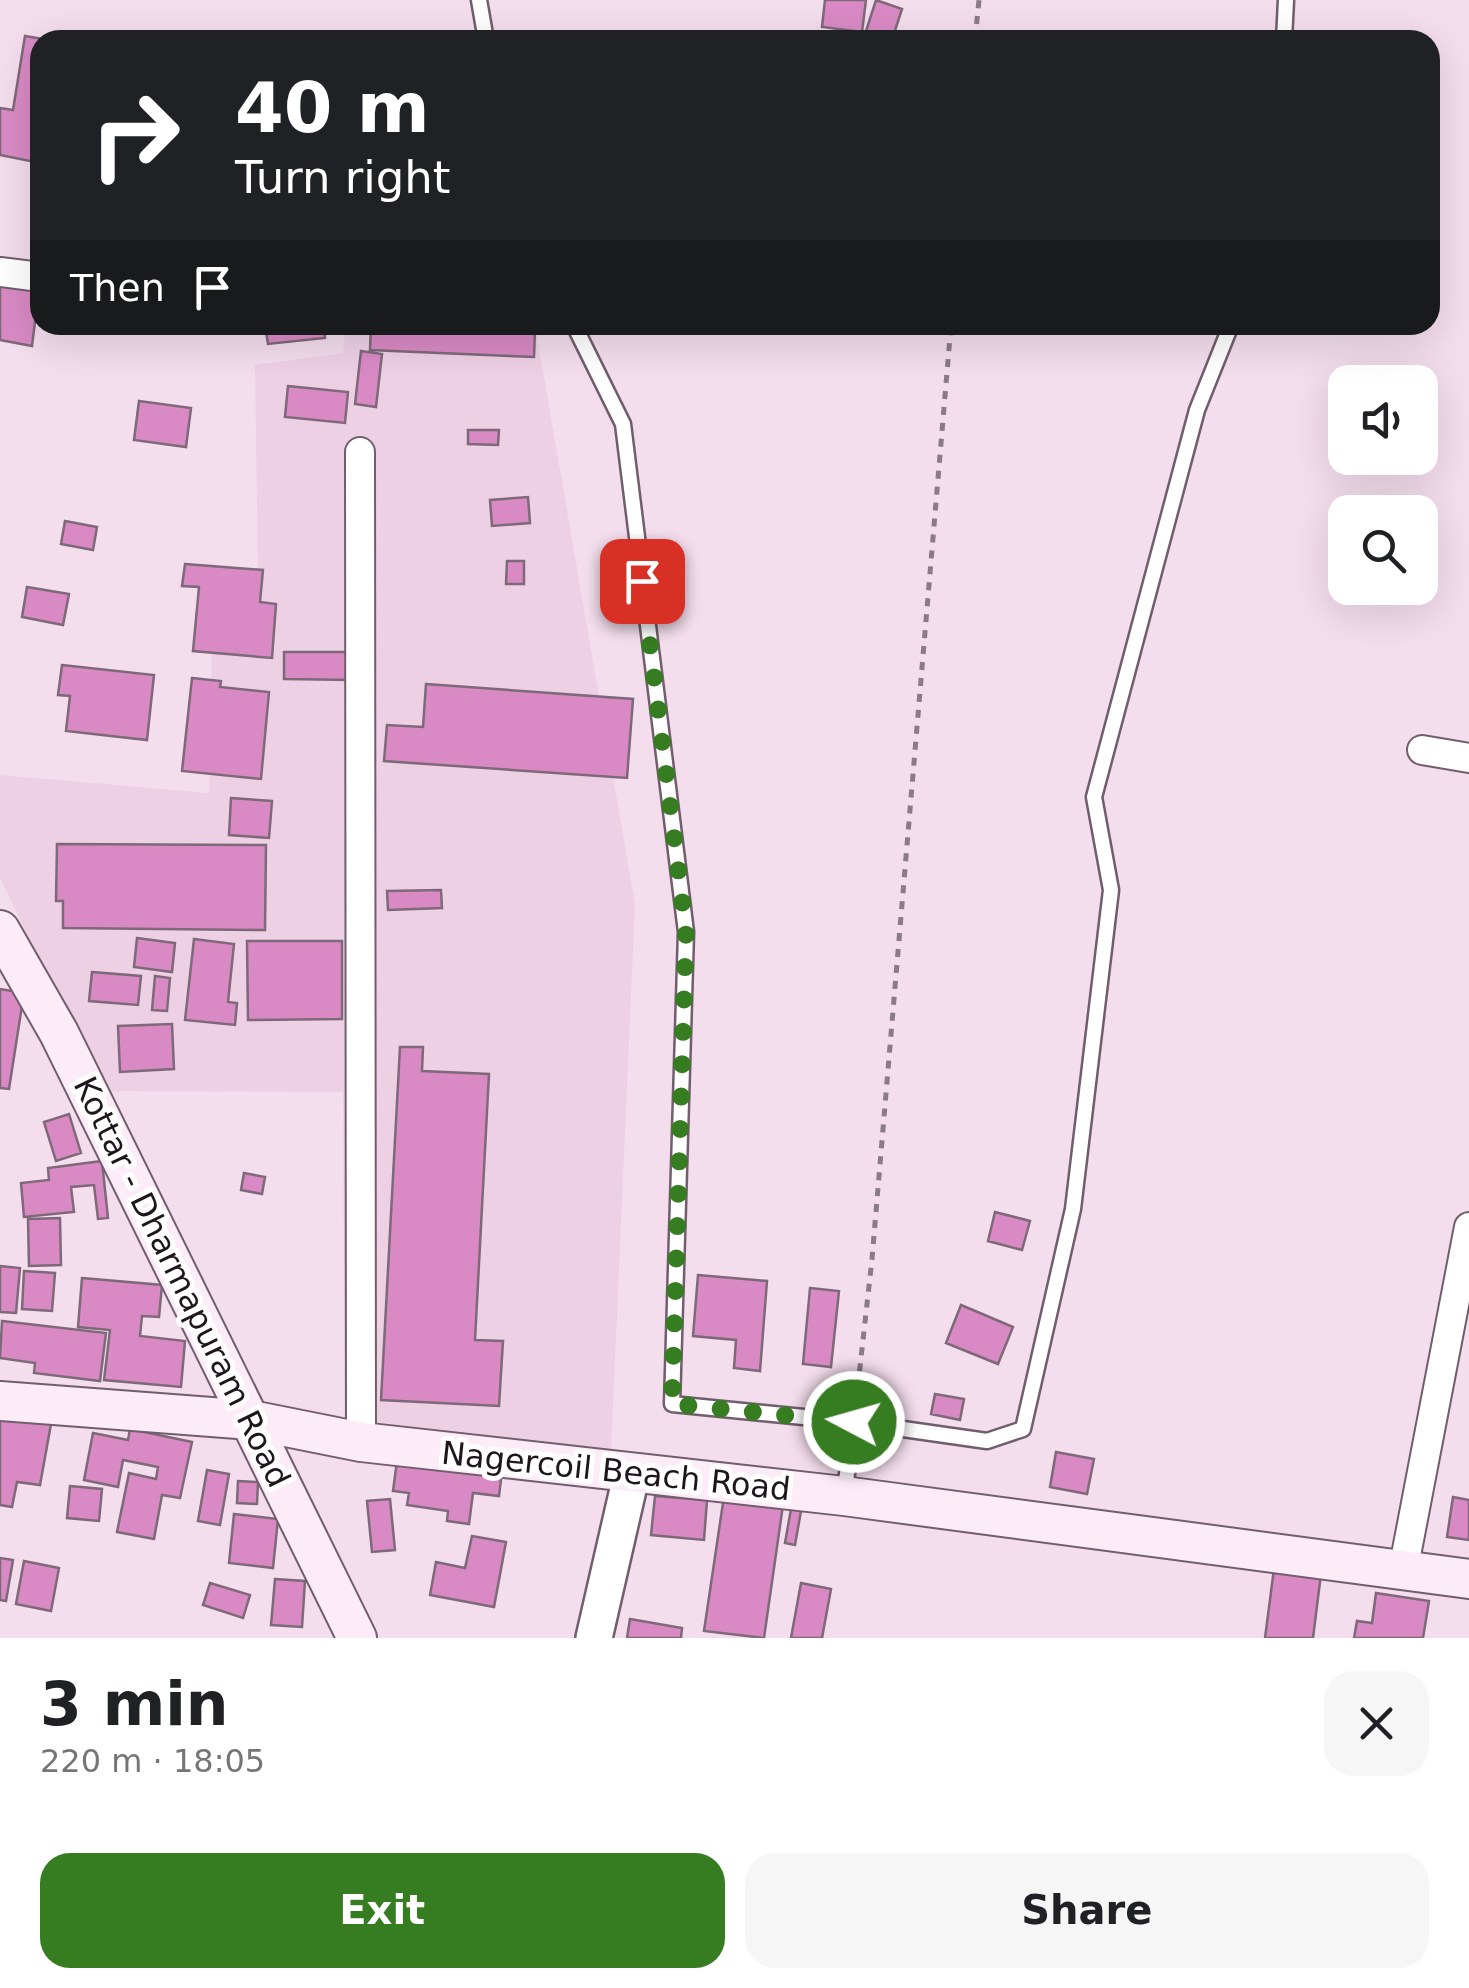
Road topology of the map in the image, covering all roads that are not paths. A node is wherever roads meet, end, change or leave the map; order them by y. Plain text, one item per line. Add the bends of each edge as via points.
1 (480, 0) edge
2 (1286, 0) edge
3 (484, 30) edge
4 (1284, 30) edge
5 (0, 272) edge
6 (30, 276) edge
7 (579, 335) edge
8 (1226, 335) edge
9 (360, 452) dead end
10 (1422, 750) dead end
11 (1469, 758) edge
12 (0, 930) edge
13 (1469, 1227) edge
14 (1462, 1295) edge
15 (0, 1401) edge
16 (251, 1420) junction
17 (854, 1422) junction
18 (361, 1442) junction
19 (632, 1472) junction
20 (844, 1496) junction
21 (1403, 1571) junction
22 (1469, 1580) edge
23 (358, 1638) edge
24 (594, 1638) edge

1 - 3 lane
2 - 4 lane
5 - 6 street
7 - 17 lane via 623,424 686,932 672,1404
8 - 17 lane via 1197,410 1094,797 1110,890 1073,1209 1023,1429 986,1441
9 - 18 street
10 - 11 street
12 - 16 main road, Kottar - Dharmapuram Road via 59,1033
13 - 14 street
14 - 21 street
15 - 16 main road, Nagercoil Beach Road
16 - 18 main road, Nagercoil Beach Road
16 - 23 main road, Kottar - Dharmapuram Road
17 - 20 lane
18 - 19 main road, Nagercoil Beach Road
19 - 20 main road, Nagercoil Beach Road
19 - 24 street
20 - 21 main road, Nagercoil Beach Road
21 - 22 main road, Nagercoil Beach Road

